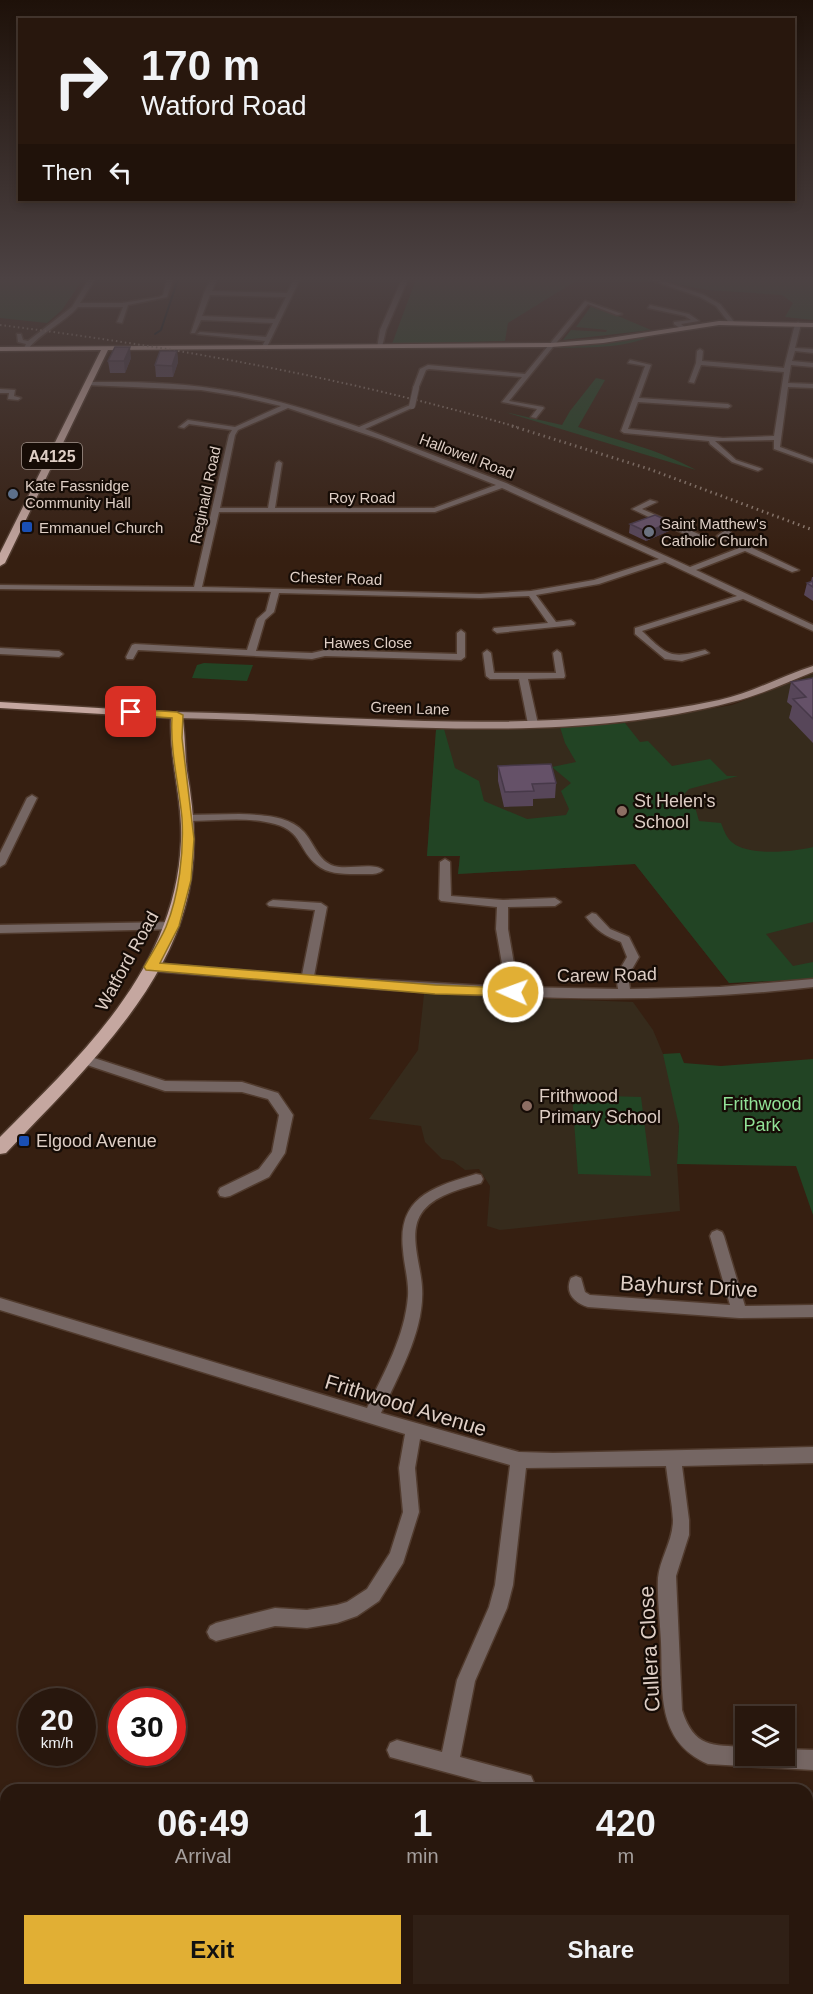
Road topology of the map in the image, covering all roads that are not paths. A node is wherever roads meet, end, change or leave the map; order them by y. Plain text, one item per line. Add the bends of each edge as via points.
1 (94, 372) edge
2 (422, 372) edge
3 (483, 372) edge
4 (529, 372) edge
5 (645, 372) edge
6 (696, 372) edge
7 (787, 372) edge
8 (526, 376) junction
9 (692, 382) dead end
10 (88, 384) junction
11 (785, 385) junction
12 (813, 386) edge
13 (0, 391) edge
14 (18, 398) dead end
15 (635, 400) junction
16 (287, 406) junction
17 (728, 406) dead end
18 (534, 417) dead end
19 (182, 427) dead end
20 (236, 429) junction
21 (360, 429) junction
22 (778, 438) junction
23 (712, 439) junction
24 (813, 461) edge
25 (279, 463) dead end
26 (758, 469) dead end
27 (504, 485) junction
28 (653, 502) dead end
29 (216, 510) junction
30 (271, 510) junction
31 (656, 518) junction
32 (645, 522) edge
33 (624, 530) dead end
34 (728, 533) dead end
35 (614, 534) junction
36 (700, 538) dead end
37 (744, 549) junction
38 (666, 559) junction
39 (0, 563) edge
40 (690, 570) junction
41 (795, 570) dead end
42 (0, 587) edge
43 (198, 588) junction
44 (276, 590) junction
45 (531, 593) junction
46 (744, 596) junction
47 (572, 622) dead end
48 (554, 625) junction
49 (813, 628) edge
50 (496, 630) dead end
51 (461, 633) dead end
52 (0, 651) edge
53 (251, 652) junction
54 (487, 653) dead end
55 (557, 653) dead end
56 (705, 653) dead end
57 (59, 654) dead end
58 (130, 657) dead end
59 (813, 669) edge
60 (523, 676) junction
61 (0, 705) edge
62 (177, 715) junction
63 (533, 724) junction
64 (32, 798) dead end
65 (187, 818) junction
66 (445, 862) dead end
67 (0, 864) edge
68 (378, 870) dead end
69 (555, 902) dead end
70 (273, 904) dead end
71 (503, 904) junction
72 (592, 917) dead end
73 (173, 926) junction
74 (0, 929) edge
75 (151, 967) junction
76 (307, 979) junction
77 (813, 983) edge
78 (513, 992) junction
79 (625, 993) junction
80 (85, 1060) junction
81 (0, 1148) edge
82 (476, 1179) dead end
83 (225, 1192) dead end
84 (717, 1236) dead end
85 (576, 1282) dead end
86 (0, 1304) edge
87 (813, 1311) edge
88 (739, 1312) junction
89 (372, 1416) junction
90 (414, 1430) junction
91 (813, 1455) edge
92 (673, 1459) junction
93 (519, 1460) junction
94 (216, 1632) dead end
95 (397, 1750) dead end
96 (813, 1760) edge
97 (449, 1764) junction
98 (524, 1783) dead end

1 - 10 main road, A4125
2 - 21 street, bridge via 412,406
3 - 8 street, bridge
4 - 8 street
5 - 15 street
6 - 9 street
7 - 11 street
8 - 18 street via 505,402 541,408
10 - 16 street, Hallowell Road via 197,387
10 - 39 main road, A4125
11 - 12 street
11 - 22 street
13 - 14 street via 13,391 10,398
15 - 17 street
15 - 23 street via 624,431
16 - 20 street, Reginald Road
16 - 21 street, Hallowell Road
19 - 20 street via 188,422
20 - 29 street, Reginald Road
21 - 27 street, Hallowell Road
22 - 23 street
22 - 24 street via 776,448
23 - 26 street via 734,462
25 - 30 street
27 - 30 street, Roy Road via 435,510
27 - 35 street, Hallowell Road
28 - 31 street via 636,509
29 - 30 street, Roy Road
29 - 43 street, Reginald Road
31 - 32 street
31 - 36 street
33 - 35 street
34 - 37 street via 721,536
35 - 38 street, Hallowell Road
37 - 40 street
37 - 41 street
38 - 40 street, Hallowell Road
38 - 45 street, Chester Road via 596,582
40 - 46 street, Hallowell Road
42 - 43 street, Chester Road
43 - 44 street, Chester Road
44 - 45 street, Chester Road via 480,596
44 - 53 street via 270,612 261,619
45 - 48 street
46 - 49 street, Hallowell Road
46 - 56 street via 638,630 669,658 680,660
47 - 48 street
48 - 50 street
51 - 53 street, Hawes Close via 461,657
52 - 57 street
53 - 58 street via 135,647
54 - 60 street via 490,676
55 - 60 street via 561,676
59 - 63 main road, Green Lane via 738,698 689,709
60 - 63 street
61 - 62 main road, Green Lane
62 - 63 main road, Green Lane via 423,725
62 - 65 main road, Watford Road via 176,738
64 - 67 street
65 - 68 street via 275,820 290,825 306,839 318,861 329,868
65 - 73 main road, Watford Road via 184,880
66 - 71 street via 445,899
69 - 71 street
70 - 76 street via 321,907
71 - 78 street via 502,929
72 - 79 street via 608,934 621,936 630,945 633,957 622,976
73 - 74 street
73 - 75 main road, Watford Road
75 - 76 street, Carew Road
75 - 80 main road, Watford Road via 126,1012
76 - 78 street, Carew Road
77 - 79 street, Carew Road
78 - 79 street, Carew Road
80 - 81 main road, Watford Road
80 - 83 street via 165,1086 242,1087 273,1096 286,1115 278,1153 264,1173
82 - 89 street via 448,1188 417,1207 408,1227 415,1294 405,1342
84 - 88 street
85 - 88 street, Bayhurst Drive via 579,1296 588,1301
86 - 89 street, Frithwood Avenue
87 - 88 street, Bayhurst Drive
89 - 90 street, Frithwood Avenue
90 - 93 street, Frithwood Avenue
90 - 94 street via 406,1468 411,1512 397,1557 373,1595 337,1614 307,1619 275,1617
91 - 92 street, Frithwood Avenue
92 - 93 street, Frithwood Avenue
92 - 96 street, Cullera Close via 681,1520 667,1576 677,1726 685,1740 708,1754
93 - 97 street via 504,1585 466,1680
95 - 97 street
97 - 98 street

